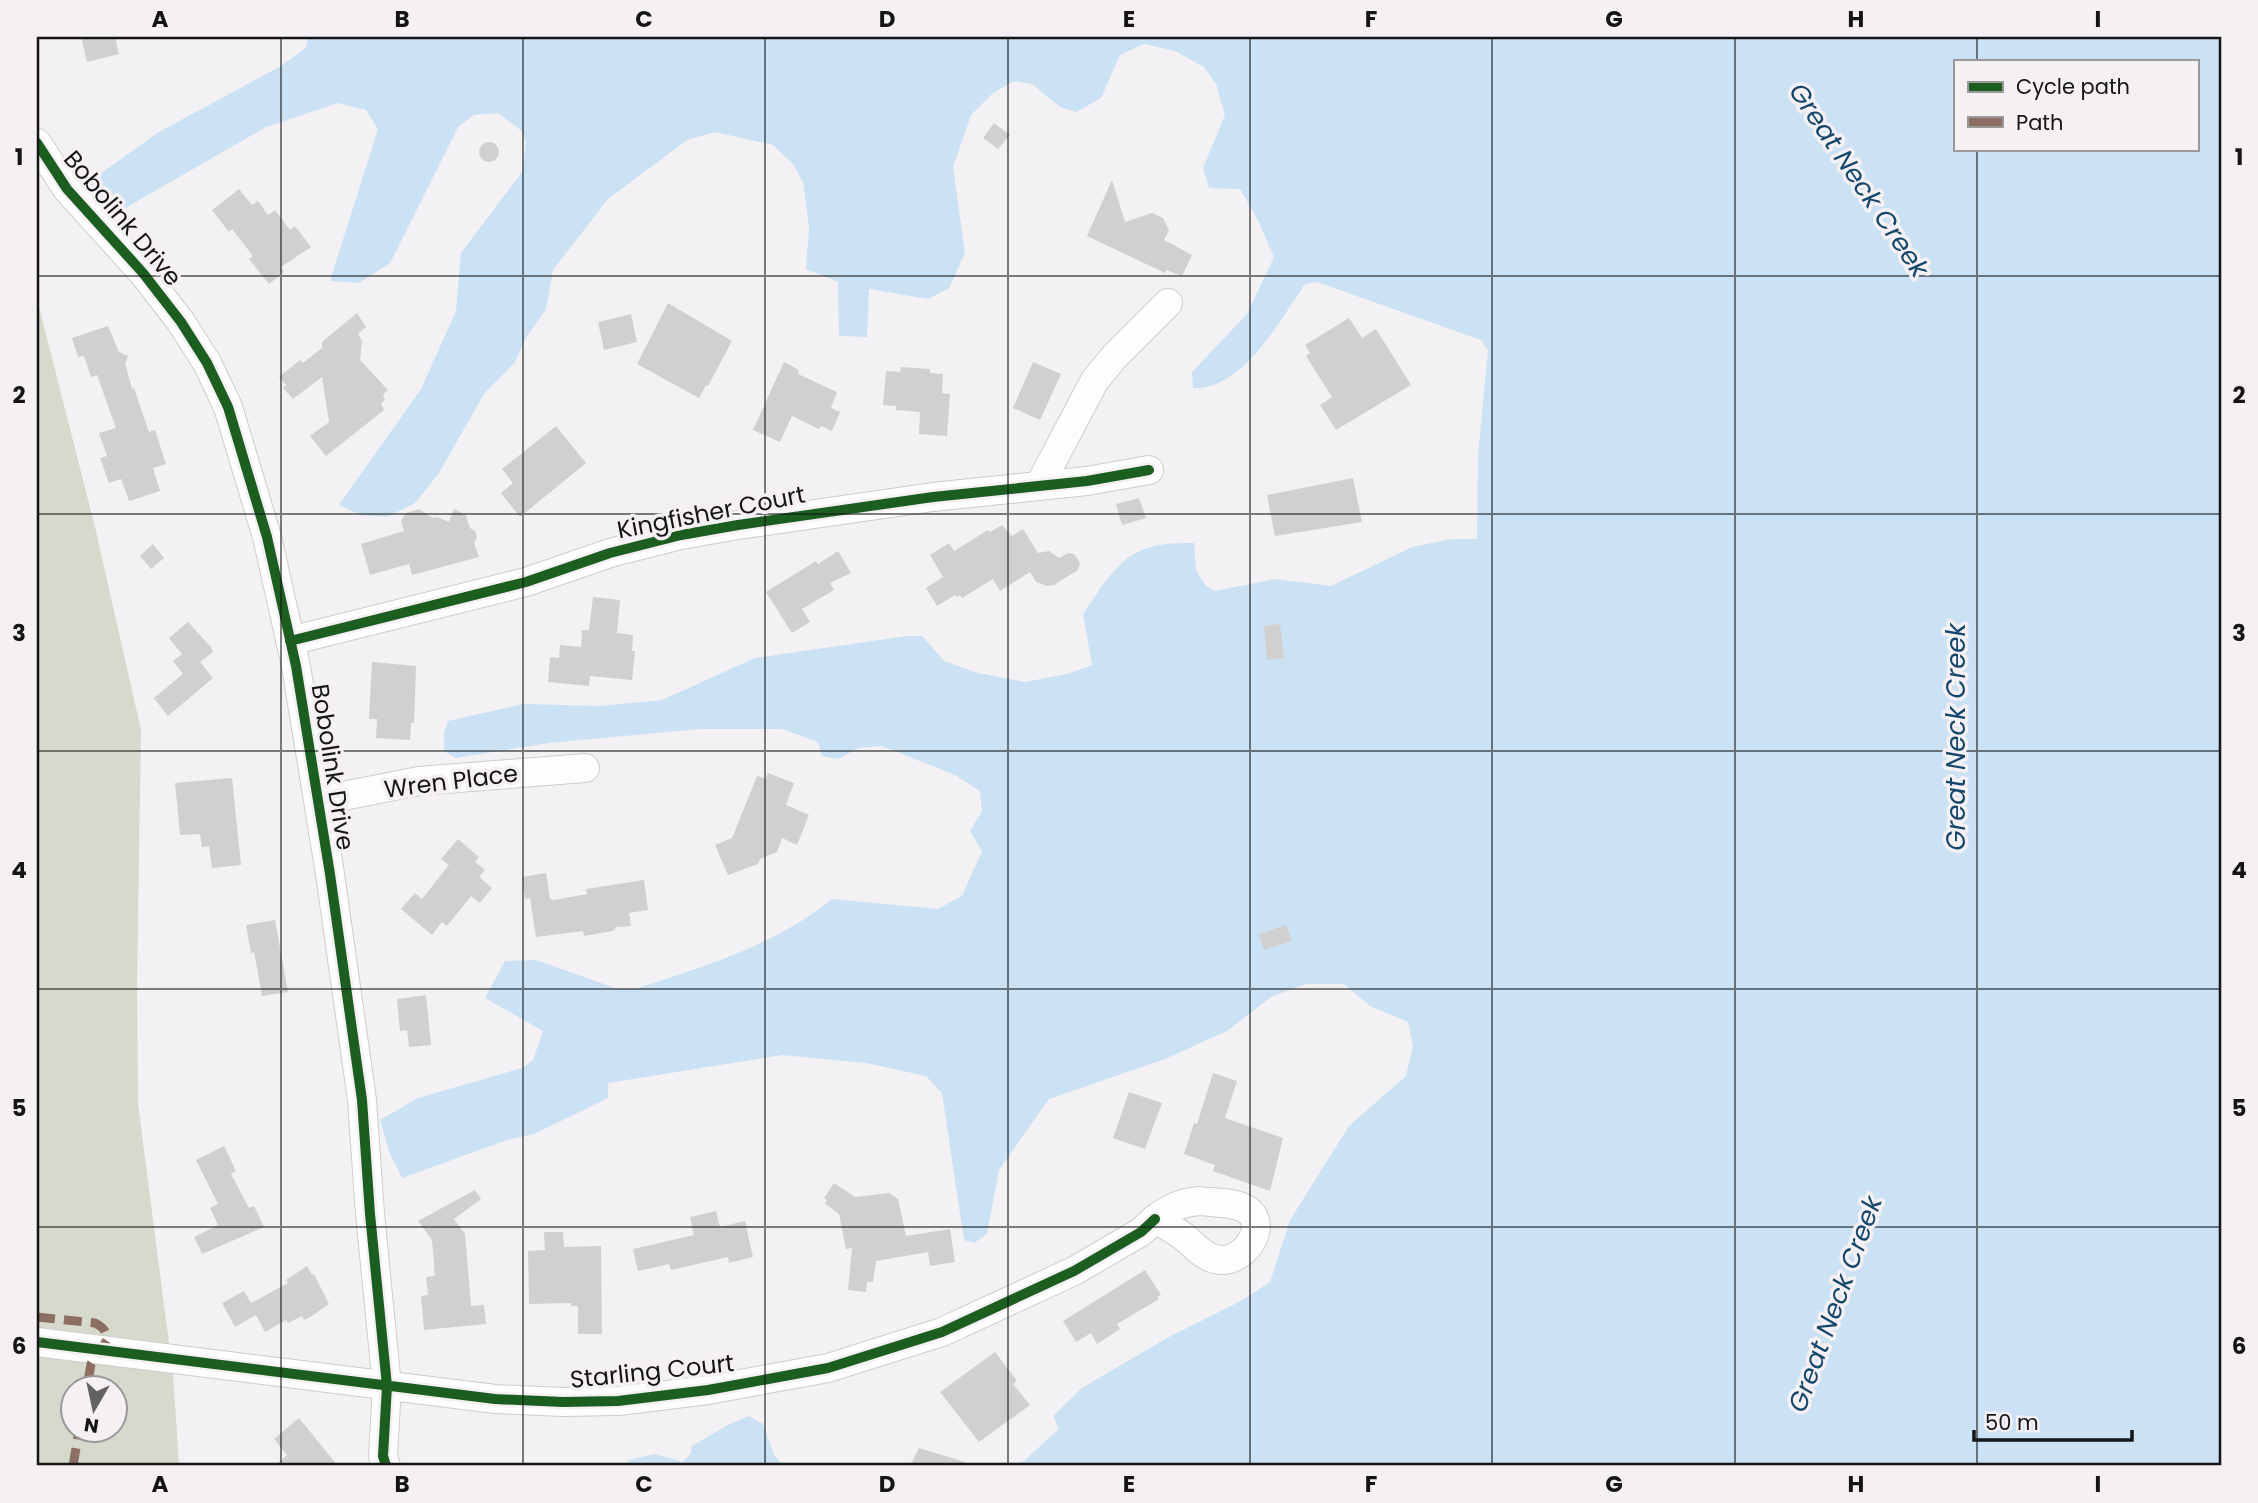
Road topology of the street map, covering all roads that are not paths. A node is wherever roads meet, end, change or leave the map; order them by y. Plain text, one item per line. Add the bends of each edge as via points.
1 (37, 143) edge
2 (1168, 303) dead end
3 (1149, 470) dead end
4 (1039, 486) junction
5 (290, 640) junction
6 (585, 768) dead end
7 (318, 801) junction
8 (1155, 1219) dead end
9 (37, 1342) edge
10 (387, 1386) junction
11 (386, 1466) edge

1 - 5 street, Bobolink Drive via 67,189 143,273 207,363 228,407 267,537
2 - 4 street via 1095,380
3 - 4 street, Kingfisher Court
4 - 5 street, Kingfisher Court via 681,535 610,552 526,582
5 - 7 street, Bobolink Drive
6 - 7 street, Wren Place via 419,781
7 - 10 street, Bobolink Drive via 362,1100
8 - 10 street, Starling Court via 1074,1271 942,1332 828,1368 618,1401 495,1399
9 - 10 street, Starling Court
10 - 11 street, Bobolink Drive

